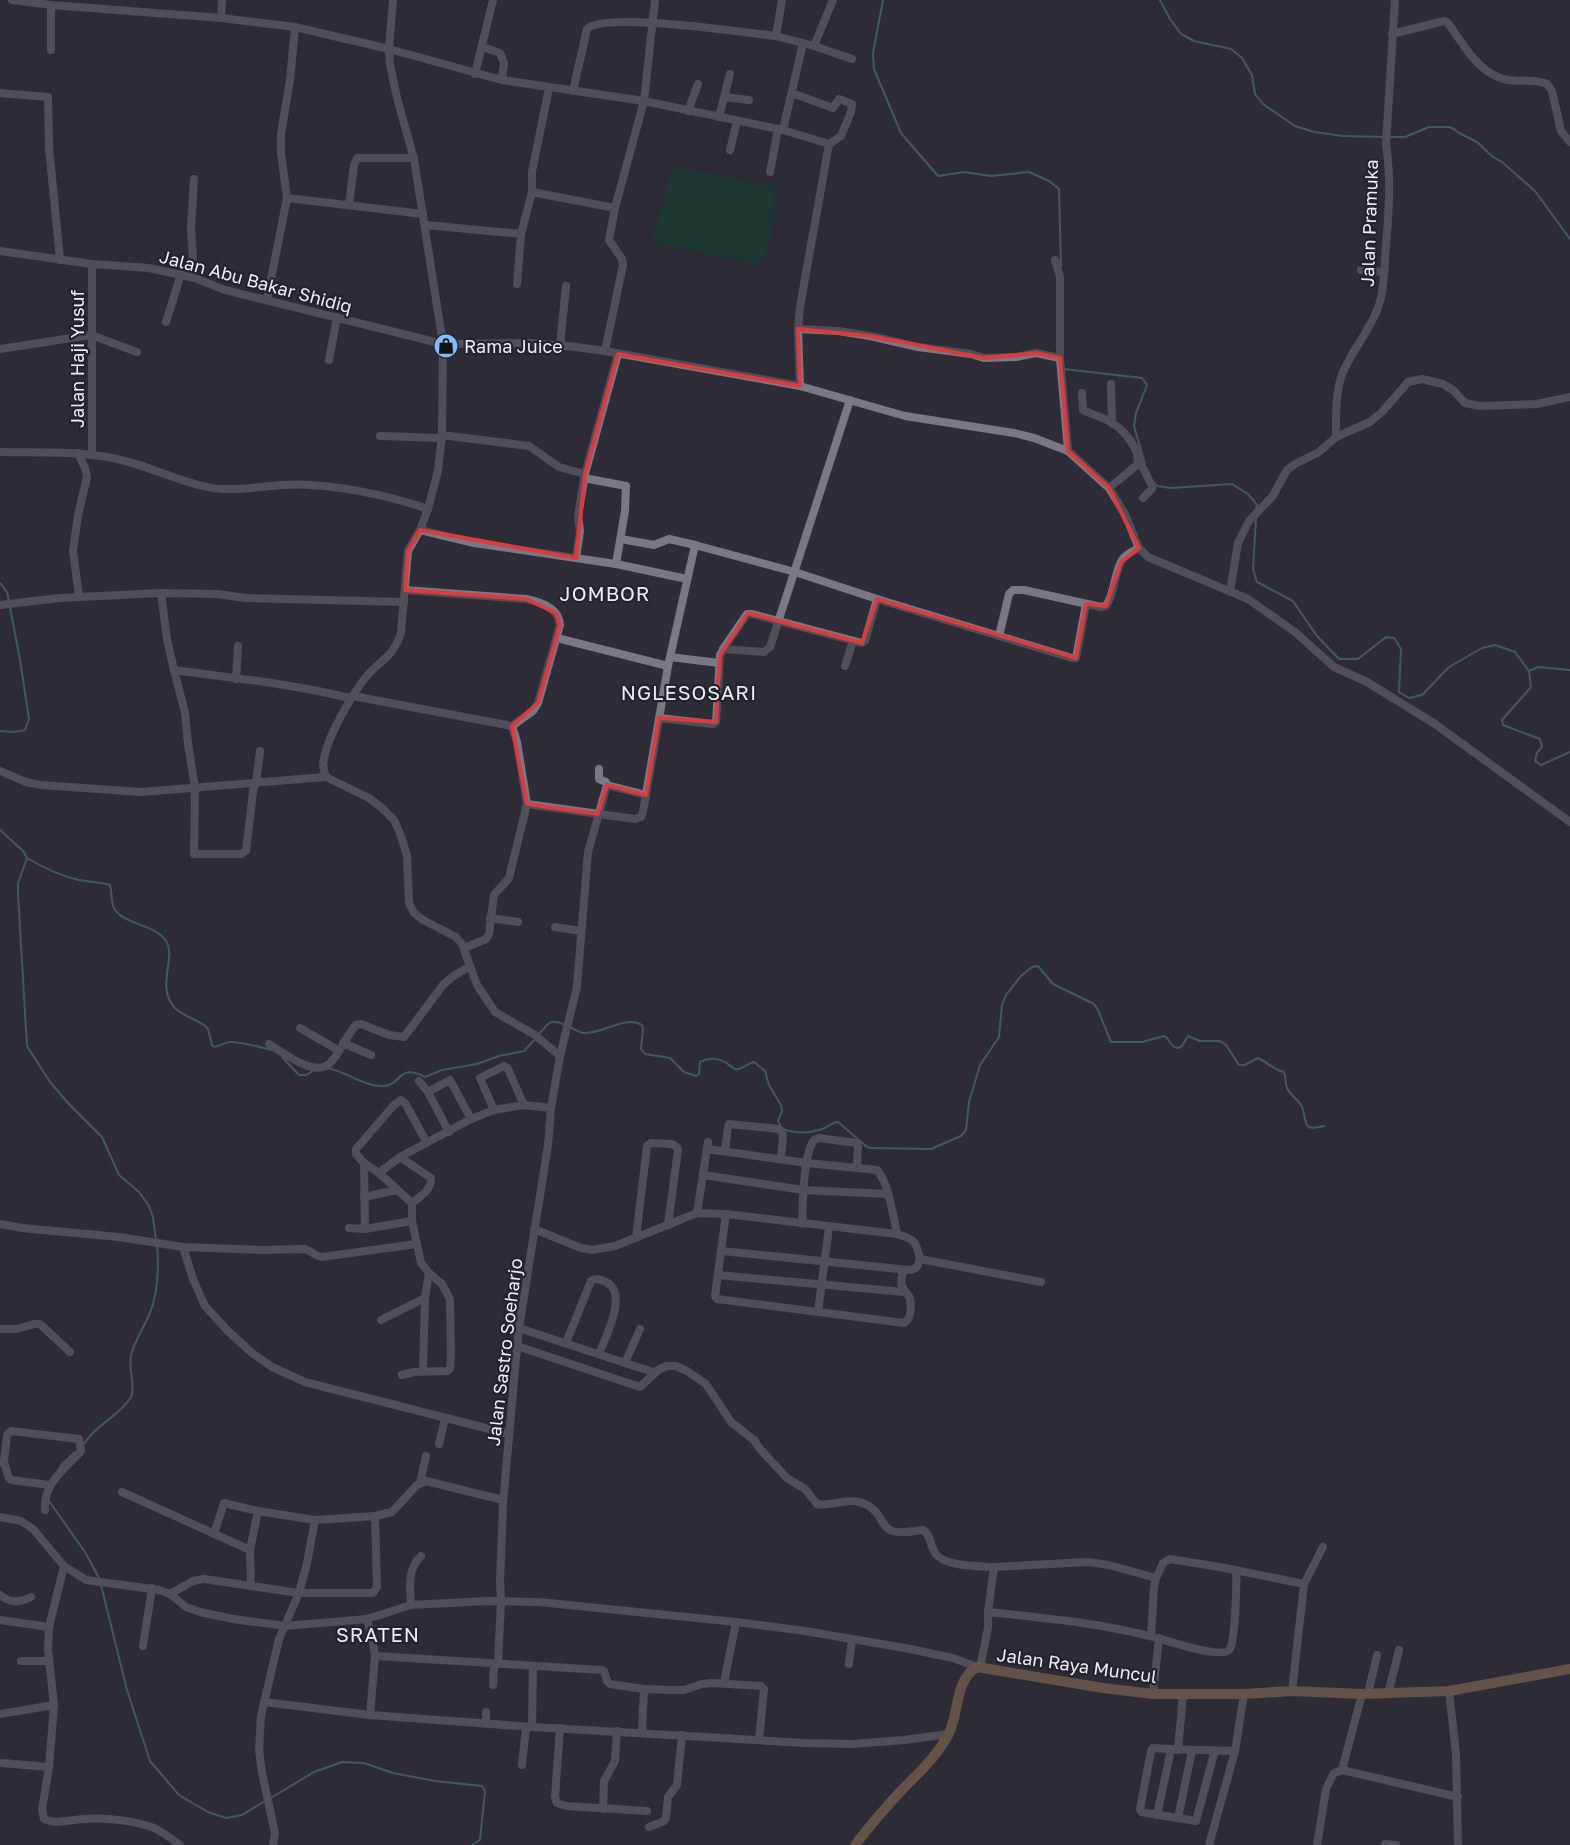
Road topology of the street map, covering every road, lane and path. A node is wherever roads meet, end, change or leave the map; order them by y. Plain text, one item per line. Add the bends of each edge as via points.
1 (12, 0) edge
2 (222, 0) edge
3 (393, 0) edge
4 (494, 0) edge
5 (653, 0) edge
6 (782, 0) edge
7 (833, 0) edge
8 (1395, 0) edge
9 (70, 3) edge
10 (51, 5) junction
11 (220, 18) junction
12 (653, 22) junction
13 (295, 27) junction
14 (1392, 34) junction
15 (776, 36) junction
16 (803, 43) junction
17 (814, 46) junction
18 (482, 47) junction
19 (389, 49) junction
20 (51, 50) dead end
21 (852, 59) dead end
22 (475, 74) junction
23 (730, 74) dead end
24 (502, 80) junction
25 (698, 84) dead end
26 (549, 88) junction
27 (573, 91) junction
28 (792, 93) junction
29 (0, 94) edge
30 (724, 97) junction
31 (750, 100) dead end
32 (644, 101) junction
33 (688, 111) junction
34 (719, 117) junction
35 (737, 120) junction
36 (781, 130) junction
37 (1570, 142) edge
38 (829, 144) junction
39 (730, 150) dead end
40 (414, 158) junction
41 (770, 172) dead end
42 (194, 179) dead end
43 (532, 192) junction
44 (286, 198) junction
45 (348, 205) junction
46 (615, 208) junction
47 (423, 214) junction
48 (426, 225) junction
49 (521, 234) junction
50 (0, 252) edge
51 (60, 260) junction
52 (1055, 260) dead end
53 (92, 264) junction
54 (1362, 270) dead end
55 (1384, 272) junction
56 (181, 274) junction
57 (192, 277) junction
58 (517, 284) dead end
59 (566, 286) dead end
60 (266, 299) junction
61 (337, 317) junction
62 (166, 322) dead end
63 (798, 329) junction
64 (91, 335) junction
65 (443, 344) junction
66 (560, 346) junction
67 (0, 349) edge
68 (605, 351) junction
69 (137, 352) dead end
70 (618, 354) junction
71 (1060, 358) junction
72 (329, 360) dead end
73 (1111, 384) dead end
74 (800, 386) junction
75 (1082, 393) dead end
76 (1570, 397) edge
77 (850, 400) junction
78 (1112, 422) junction
79 (380, 436) dead end
80 (442, 437) junction
81 (1336, 437) junction
82 (1068, 451) junction
83 (0, 452) edge
84 (78, 453) junction
85 (92, 454) junction
86 (1139, 460) junction
87 (584, 476) junction
88 (1109, 488) junction
89 (1143, 498) dead end
90 (428, 510) junction
91 (420, 530) junction
92 (621, 539) junction
93 (695, 545) junction
94 (1139, 548) junction
95 (576, 558) junction
96 (616, 564) junction
97 (795, 572) junction
98 (687, 579) junction
99 (405, 590) junction
100 (1230, 590) junction
101 (161, 593) junction
102 (79, 596) junction
103 (877, 599) junction
104 (404, 602) junction
105 (1086, 604) junction
106 (0, 605) edge
107 (780, 621) junction
108 (999, 636) junction
109 (557, 638) junction
110 (853, 641) junction
111 (238, 646) dead end
112 (724, 649) junction
113 (669, 661) junction
114 (719, 663) junction
115 (845, 666) dead end
116 (174, 670) junction
117 (236, 679) junction
118 (351, 697) junction
119 (659, 718) junction
120 (512, 726) junction
121 (260, 751) dead end
122 (599, 769) dead end
123 (0, 771) edge
124 (326, 777) junction
125 (255, 784) junction
126 (607, 785) junction
127 (195, 787) junction
128 (646, 795) junction
129 (527, 804) junction
130 (598, 814) junction
131 (1570, 822) edge
132 (490, 918) junction
133 (518, 922) dead end
134 (555, 927) dead end
135 (581, 931) junction
136 (464, 948) junction
137 (470, 966) junction
138 (300, 1028) dead end
139 (343, 1043) junction
140 (269, 1044) dead end
141 (338, 1050) junction
142 (371, 1055) dead end
143 (560, 1056) junction
144 (419, 1081) dead end
145 (428, 1092) junction
146 (524, 1105) junction
147 (551, 1108) junction
148 (494, 1110) junction
149 (471, 1119) junction
150 (449, 1132) junction
151 (427, 1143) junction
152 (725, 1151) junction
153 (400, 1157) junction
154 (781, 1159) junction
155 (364, 1163) junction
156 (807, 1163) junction
157 (857, 1167) junction
158 (379, 1173) junction
159 (703, 1175) junction
160 (397, 1190) junction
161 (803, 1190) junction
162 (887, 1194) junction
163 (364, 1197) junction
164 (412, 1203) junction
165 (697, 1214) junction
166 (726, 1214) junction
167 (412, 1221) junction
168 (0, 1224) edge
169 (802, 1224) junction
170 (668, 1225) junction
171 (829, 1227) junction
172 (349, 1228) dead end
173 (365, 1229) junction
174 (534, 1229) junction
175 (897, 1234) junction
176 (636, 1238) junction
177 (416, 1244) junction
178 (183, 1247) junction
179 (721, 1251) junction
180 (920, 1259) junction
181 (824, 1261) junction
182 (903, 1270) junction
183 (429, 1273) junction
184 (718, 1275) junction
185 (1041, 1282) dead end
186 (822, 1284) junction
187 (904, 1292) junction
188 (425, 1298) junction
189 (818, 1312) junction
190 (381, 1320) dead end
191 (519, 1328) junction
192 (0, 1329) edge
193 (640, 1329) dead end
194 (566, 1343) junction
195 (517, 1346) junction
196 (70, 1352) dead end
197 (599, 1354) junction
198 (626, 1363) junction
199 (423, 1371) junction
200 (650, 1371) dead end
201 (402, 1375) dead end
202 (445, 1419) junction
203 (509, 1434) junction
204 (439, 1444) dead end
205 (426, 1456) dead end
206 (2, 1462) edge
207 (51, 1483) junction
208 (420, 1483) junction
209 (122, 1492) dead end
210 (503, 1500) junction
211 (45, 1510) dead end
212 (258, 1511) junction
213 (375, 1516) junction
214 (0, 1517) edge
215 (315, 1520) junction
216 (214, 1534) junction
217 (1323, 1548) dead end
218 (250, 1550) junction
219 (421, 1556) dead end
220 (64, 1566) junction
221 (994, 1567) junction
222 (1236, 1570) junction
223 (1156, 1578) junction
224 (1304, 1584) junction
225 (251, 1586) junction
226 (152, 1588) junction
227 (299, 1593) junction
228 (170, 1594) junction
229 (0, 1595) edge
230 (30, 1598) dead end
231 (501, 1601) junction
232 (411, 1605) junction
233 (988, 1612) junction
234 (367, 1618) junction
235 (0, 1620) edge
236 (736, 1622) junction
237 (49, 1626) junction
238 (285, 1626) junction
239 (1151, 1636) junction
240 (1159, 1638) junction
241 (852, 1639) junction
242 (143, 1646) dead end
243 (1400, 1650) dead end
244 (1377, 1655) dead end
245 (375, 1656) junction
246 (21, 1661) dead end
247 (49, 1661) junction
248 (496, 1664) junction
249 (849, 1664) dead end
250 (533, 1666) junction
251 (979, 1667) junction
252 (1570, 1669) edge
253 (724, 1683) junction
254 (493, 1685) dead end
255 (644, 1689) junction
256 (1292, 1691) junction
257 (1449, 1692) junction
258 (1153, 1694) junction
259 (1182, 1694) junction
260 (1244, 1694) junction
261 (1365, 1694) junction
262 (1388, 1694) junction
263 (264, 1702) junction
264 (54, 1705) junction
265 (486, 1712) dead end
266 (0, 1714) edge
267 (370, 1715) junction
268 (486, 1723) junction
269 (529, 1727) junction
270 (560, 1728) junction
271 (618, 1731) junction
272 (642, 1732) junction
273 (949, 1734) junction
274 (682, 1735) junction
275 (759, 1740) junction
276 (1175, 1750) junction
277 (1214, 1750) junction
278 (1192, 1751) junction
279 (1235, 1751) junction
280 (2, 1763) dead end
281 (522, 1765) dead end
282 (49, 1767) junction
283 (1342, 1770) junction
284 (1458, 1797) junction
285 (604, 1809) junction
286 (648, 1811) dead end
287 (1157, 1815) junction
288 (1178, 1818) junction
289 (649, 1827) dead end
290 (1386, 1844) edge
291 (180, 1845) edge
292 (273, 1845) edge
293 (855, 1845) edge
294 (1209, 1845) edge
295 (1317, 1845) edge
296 (1396, 1845) edge
297 (1458, 1845) edge

1 - 10 street
2 - 11 street
3 - 19 street
4 - 18 street
5 - 12 street
6 - 15 street
7 - 17 street
8 - 14 street, Jalan Pramuka
9 - 10 street
9 - 11 street
10 - 20 street
11 - 13 street
12 - 15 street
12 - 27 street via 601,23 589,27
12 - 32 street
13 - 19 street
13 - 44 street via 281,134
14 - 37 street via 1448,22 1488,73 1508,80 1547,84 1552,91 1561,131
14 - 55 street, Jalan Pramuka
15 - 16 street
16 - 17 street
16 - 28 street
17 - 21 street
18 - 22 street
18 - 24 street via 500,53 504,63
19 - 22 street
19 - 40 street via 397,98
22 - 24 street
23 - 30 street
24 - 26 street
25 - 33 street
26 - 27 street
26 - 43 street via 532,172
27 - 32 street
28 - 36 street
28 - 38 street via 833,108 839,99 852,104 841,136
29 - 51 street via 48,97 50,100 48,140
30 - 31 street
30 - 34 street
32 - 33 street
32 - 46 street
33 - 34 street
34 - 35 street
35 - 36 street
35 - 39 street
36 - 38 street
36 - 41 street
38 - 63 street
40 - 45 street via 357,158
40 - 47 street
42 - 57 street
43 - 46 street
43 - 49 street
44 - 45 street
44 - 60 street
45 - 47 street
46 - 68 street via 610,240 623,265
47 - 48 street
48 - 49 street
48 - 65 street
49 - 58 street
50 - 51 street, Jalan Abu Bakar Shidiq
51 - 53 street, Jalan Abu Bakar Shidiq
52 - 71 street via 1060,277
53 - 56 street, Jalan Abu Bakar Shidiq
53 - 64 street, Jalan Haji Yusuf
54 - 55 street
55 - 81 street, Jalan Pramuka via 1374,318 1340,381
56 - 57 street, Jalan Abu Bakar Shidiq
56 - 62 street
57 - 60 street, Jalan Abu Bakar Shidiq via 225,290
59 - 66 street
60 - 61 street, Jalan Abu Bakar Shidiq
61 - 65 street, Jalan Abu Bakar Shidiq
61 - 72 street
63 - 71 street via 870,336 984,358 1036,354
63 - 74 street
64 - 67 street
64 - 69 street
64 - 85 street, Jalan Haji Yusuf
65 - 66 street, Jalan Abu Bakar Shidiq
65 - 80 street
66 - 68 street, Jalan Abu Bakar Shidiq
68 - 70 street, Jalan Abu Bakar Shidiq
70 - 74 street, Jalan Abu Bakar Shidiq
70 - 87 street
71 - 82 street
73 - 78 street
74 - 77 street, Jalan Abu Bakar Shidiq
75 - 78 street via 1083,410
76 - 81 street via 1537,404 1480,406 1465,403 1443,384 1414,380 1398,391 1370,422
77 - 82 street, Jalan Abu Bakar Shidiq via 906,416 1014,433
77 - 97 street
78 - 86 street via 1126,435
79 - 80 street
80 - 87 street via 529,446 559,467
80 - 90 street
81 - 100 street via 1320,452 1287,470 1272,496 1249,520 1238,543
82 - 88 street
83 - 84 street
84 - 85 street
84 - 102 street via 87,477 73,551
85 - 90 street via 124,460 222,489 315,485 404,500
86 - 88 street
86 - 89 street via 1152,486
87 - 92 street via 626,486
87 - 95 street
88 - 94 street via 1125,514
90 - 91 street
91 - 95 street via 474,543
91 - 99 street via 408,551
92 - 93 street via 654,544 669,539
92 - 96 street
93 - 97 street
93 - 98 street
94 - 100 street via 1162,564
94 - 105 street via 1121,562 1106,606
95 - 96 street
96 - 98 street
97 - 103 street
97 - 107 street
98 - 113 street
99 - 104 street
99 - 109 street via 538,601 560,618
100 - 131 street via 1267,611 1334,666 1435,724
101 - 102 street
101 - 104 street
101 - 116 street
102 - 106 street
103 - 108 street
103 - 110 street via 864,642
104 - 118 street via 397,646 366,676
105 - 108 street via 1014,590 1009,594
105 - 108 street via 1076,658
107 - 110 street
107 - 112 street via 749,614
107 - 112 street via 766,652
109 - 113 street
109 - 120 street via 538,703 533,711
110 - 115 street
111 - 117 street
112 - 114 street
113 - 114 street
113 - 119 street
114 - 119 street via 716,722
116 - 117 street
116 - 127 street via 185,713
117 - 118 street
118 - 120 street
118 - 124 street via 326,749 323,760
119 - 128 street
120 - 129 street
121 - 125 street
122 - 126 street via 599,779
123 - 127 street via 41,785 80,789 141,792
124 - 125 street
124 - 136 street via 369,798 394,820 407,856 409,903 414,913 456,937
125 - 127 street
125 - 127 street via 247,848 241,854 194,854
126 - 128 street
126 - 130 street, Jalan Sastro Soeharjo
128 - 130 street via 641,817
129 - 130 street
129 - 132 street via 509,878 495,892
130 - 135 street, Jalan Sastro Soeharjo via 588,852
132 - 133 street
132 - 136 street via 486,939
134 - 135 street
135 - 143 street, Jalan Sastro Soeharjo via 577,987
136 - 137 street
137 - 139 street via 443,985 404,1037 389,1036 361,1024
137 - 143 street via 477,985 495,1012 535,1035
138 - 141 street
139 - 141 street
139 - 142 street
140 - 141 street via 297,1061 317,1067 328,1064
143 - 147 street, Jalan Sastro Soeharjo
144 - 145 street
145 - 149 street via 450,1080
145 - 150 street
146 - 147 street
146 - 148 street
146 - 148 street via 504,1066 480,1078
147 - 174 street, Jalan Sastro Soeharjo
148 - 149 street
149 - 150 street
150 - 151 street
151 - 153 street
151 - 155 street via 401,1100 358,1145 356,1154
152 - 154 street
152 - 154 street via 729,1124 779,1129 782,1134
152 - 159 street via 707,1145
153 - 158 street
153 - 164 street via 431,1178 428,1190
154 - 156 street
155 - 158 street
155 - 163 street
156 - 157 street
156 - 157 street via 812,1142 818,1138 857,1143
156 - 161 street
157 - 162 street via 878,1171
158 - 160 street
159 - 161 street
159 - 165 street
160 - 163 street
160 - 164 street
161 - 162 street
161 - 169 street
162 - 175 street
163 - 173 street
164 - 167 street
165 - 166 street
165 - 170 street
166 - 169 street
166 - 179 street
167 - 173 street
167 - 177 street
168 - 178 street
169 - 171 street
170 - 176 street
170 - 176 street via 678,1150 672,1144 651,1142 647,1146
171 - 175 street
171 - 181 street
172 - 173 street
174 - 176 street via 592,1250
174 - 191 street, Jalan Sastro Soeharjo
175 - 180 street via 910,1238 917,1245
177 - 178 street via 322,1258 308,1249
177 - 183 street
178 - 202 street via 205,1306 252,1354 306,1382
179 - 181 street
179 - 184 street
180 - 182 street via 915,1270
180 - 185 street
181 - 182 street
181 - 186 street
182 - 187 street via 901,1285
183 - 188 street
183 - 199 street via 442,1284 450,1299 451,1356 450,1369
184 - 186 street
184 - 189 street via 717,1299
186 - 187 street
186 - 189 street
187 - 189 street via 910,1298 911,1307 909,1318 904,1323
188 - 190 street
188 - 199 street
191 - 194 street
191 - 195 street, Jalan Sastro Soeharjo
192 - 196 street via 40,1324
193 - 198 street
194 - 197 street
194 - 197 street via 591,1281 600,1279 612,1288 616,1309
195 - 203 street, Jalan Sastro Soeharjo
195 - 221 street via 640,1388 666,1366 687,1371 706,1384 731,1422 754,1440 787,1478 805,1489 818,1504 846,1500 860,1502 874,1509 891,1531 926,1532 935,1554 941,1559
197 - 198 street
198 - 200 street
199 - 201 street
202 - 203 street
202 - 204 street
203 - 210 street, Jalan Sastro Soeharjo
205 - 208 street
206 - 207 street via 11,1480
206 - 207 street via 7,1435 11,1431 77,1438 81,1446
207 - 211 street via 44,1502
208 - 210 street via 430,1482
208 - 213 street via 392,1512
209 - 216 street
210 - 231 street, Jalan Sastro Soeharjo
212 - 215 street
212 - 216 street via 224,1503
212 - 218 street
213 - 215 street
213 - 227 street via 376,1592
214 - 220 street via 21,1521 33,1529
215 - 227 street
216 - 218 street
217 - 224 street
218 - 225 street
219 - 232 street via 411,1572
220 - 226 street via 86,1580
220 - 237 street
221 - 223 street via 1088,1562
221 - 233 street
222 - 223 street via 1170,1559 1163,1563
222 - 224 street
222 - 240 street via 1234,1629 1229,1651 1204,1651
223 - 239 street
224 - 256 street
225 - 227 street
225 - 228 street via 204,1579 193,1581
226 - 228 street
226 - 242 street
227 - 238 street
228 - 238 street via 186,1607 200,1612
229 - 230 street via 13,1602
231 - 232 street
231 - 236 street via 566,1604
231 - 248 street, Jalan Sastro Soeharjo
232 - 234 street
233 - 239 street via 1080,1622
233 - 251 street via 988,1628
234 - 238 street
234 - 245 street
235 - 237 street
236 - 241 street
236 - 253 street
237 - 247 street
238 - 263 street via 278,1639
239 - 240 street
240 - 258 street
241 - 249 street
241 - 251 street via 947,1657
243 - 262 street
244 - 261 street
245 - 248 street
245 - 267 street
246 - 247 street
247 - 264 street
248 - 250 street
248 - 254 street, Jalan Sastro Soeharjo
250 - 255 street via 603,1670 610,1684
250 - 269 street
251 - 258 main road, Jalan Raya Muncul
251 - 273 main road, Jalan Raya Muncul via 968,1674
252 - 257 main road, Jalan Raya Muncul
253 - 255 street via 702,1684 684,1690
253 - 275 street via 763,1687
255 - 272 street
256 - 260 main road, Jalan Raya Muncul
256 - 261 main road, Jalan Raya Muncul
257 - 262 main road, Jalan Raya Muncul
257 - 284 street
258 - 259 main road, Jalan Raya Muncul
259 - 260 main road, Jalan Raya Muncul
259 - 276 street
260 - 279 street
261 - 262 main road, Jalan Raya Muncul
261 - 283 street
263 - 267 street
263 - 292 street via 259,1750 276,1833
264 - 266 street
264 - 282 street
265 - 268 street
267 - 268 street
268 - 269 street
269 - 270 street
269 - 281 street
270 - 271 street
270 - 285 street via 557,1803
271 - 272 street
271 - 285 street via 615,1761 604,1781
272 - 274 street
273 - 275 street via 852,1744
273 - 293 main road, Jalan Raya Muncul via 938,1751
274 - 275 street
274 - 289 street via 677,1785 668,1797 666,1818
276 - 278 street
276 - 287 street
276 - 287 street via 1153,1748 1151,1751 1140,1810
277 - 278 street
277 - 279 street
277 - 288 street via 1197,1820
278 - 288 street
279 - 294 street
280 - 282 street
282 - 291 street via 42,1810 44,1820 96,1818 141,1824 163,1833
283 - 284 street
283 - 295 street via 1334,1773 1326,1789
284 - 297 street
285 - 286 street
287 - 288 street
290 - 296 street

